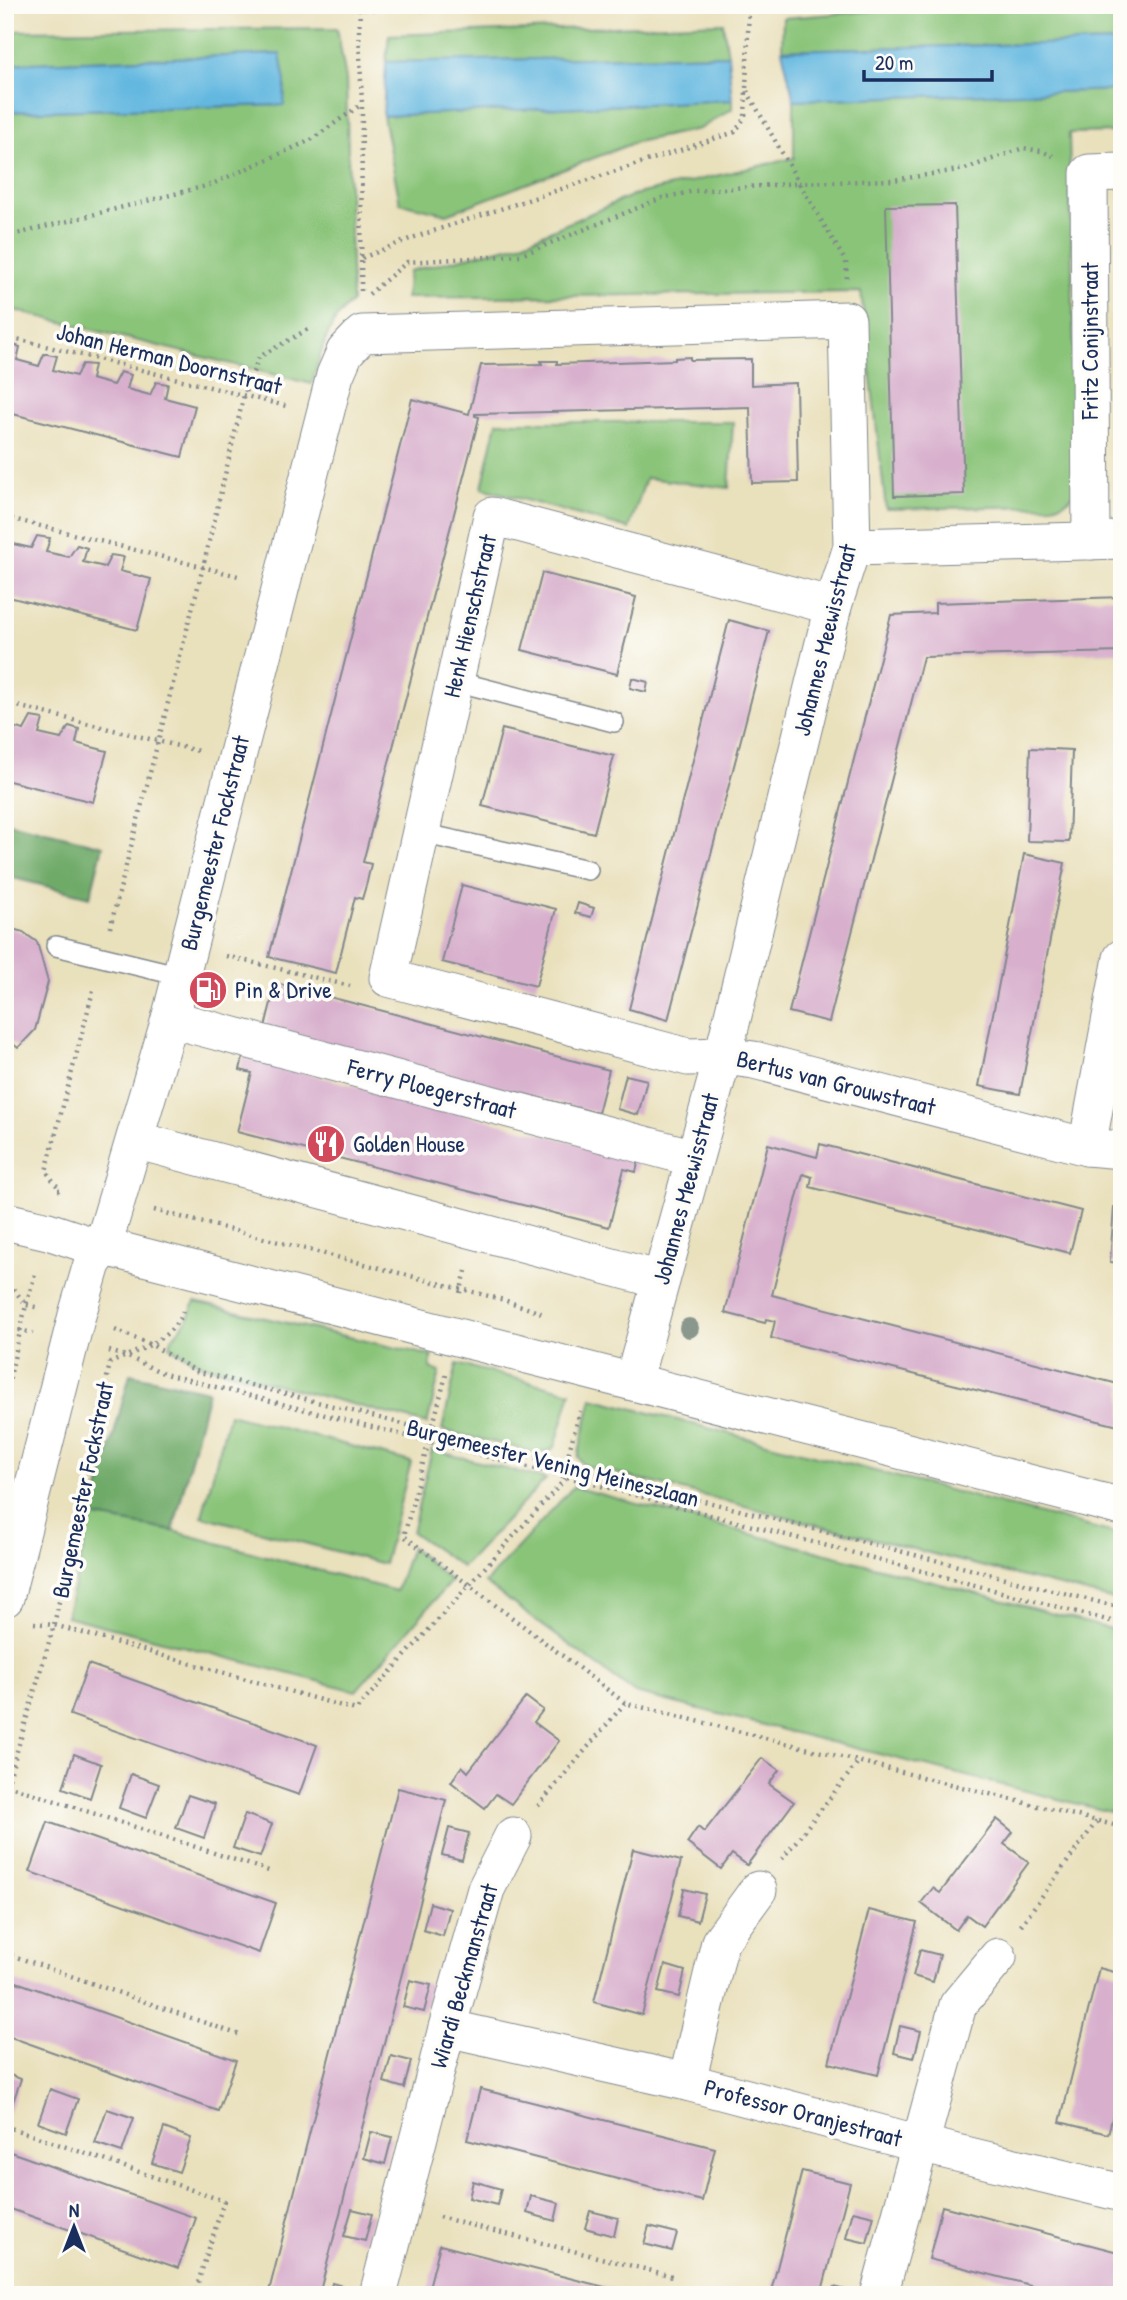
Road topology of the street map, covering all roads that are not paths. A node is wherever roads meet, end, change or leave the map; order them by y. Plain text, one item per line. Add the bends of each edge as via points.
1 (1105, 173) edge
2 (361, 317) joint
3 (1106, 541) edge
4 (852, 547) junction
5 (833, 606) junction
6 (455, 681) junction
7 (614, 722) dead end
8 (421, 833) junction
9 (588, 870) dead end
10 (57, 946) dead end
11 (1122, 958) edge
12 (185, 962) junction
13 (388, 978) joint
14 (170, 1019) junction
15 (723, 1056) junction
16 (135, 1140) junction
17 (1104, 1149) edge
18 (694, 1158) junction
19 (5, 1221) edge
20 (102, 1249) junction
21 (661, 1280) junction
22 (633, 1382) junction
23 (1122, 1507) edge
24 (17, 1611) edge
25 (513, 1836) road end
26 (758, 1890) road end
27 (998, 1957) road end
28 (447, 2028) junction
29 (687, 2082) junction
30 (919, 2144) junction
31 (1122, 2193) edge
32 (378, 2295) edge
33 (879, 2295) edge

1 - 3 street, Fritz Conijnstraat
2 - 4 street, Johannes Meewisstraat via 847,320
2 - 12 street, Burgemeester Fockstraat via 335,375
3 - 4 street, Fritz Conijnstraat
4 - 5 street, Johannes Meewisstraat
5 - 6 street, Henk Hienschstraat via 492,516
5 - 15 street, Johannes Meewisstraat
6 - 7 lane
6 - 8 street, Henk Hienschstraat
8 - 9 lane
8 - 13 street, Henk Hienschstraat
10 - 12 lane via 102,957
11 - 17 street
12 - 14 street, Burgemeester Fockstraat
13 - 15 street, Bertus van Grouwstraat via 688,1057
14 - 16 street, Burgemeester Fockstraat
14 - 18 street, Ferry Ploegerstraat
15 - 17 street, Bertus van Grouwstraat
15 - 18 street, Johannes Meewisstraat
16 - 20 street, Burgemeester Fockstraat
16 - 21 street
18 - 21 street, Johannes Meewisstraat
19 - 20 street
20 - 22 street
20 - 24 street, Burgemeester Fockstraat via 92,1264 74,1328
21 - 22 street, Johannes Meewisstraat
22 - 23 street
25 - 28 street, Wiardi Beckmanstraat via 486,1889
26 - 29 street, Professor Oranjestraat via 720,1942
27 - 30 street, Professor Oranjestraat via 958,2005
28 - 29 street, Professor Oranjestraat
28 - 32 street, Wiardi Beckmanstraat
29 - 30 street, Professor Oranjestraat
30 - 31 street, Professor Oranjestraat
30 - 33 street

